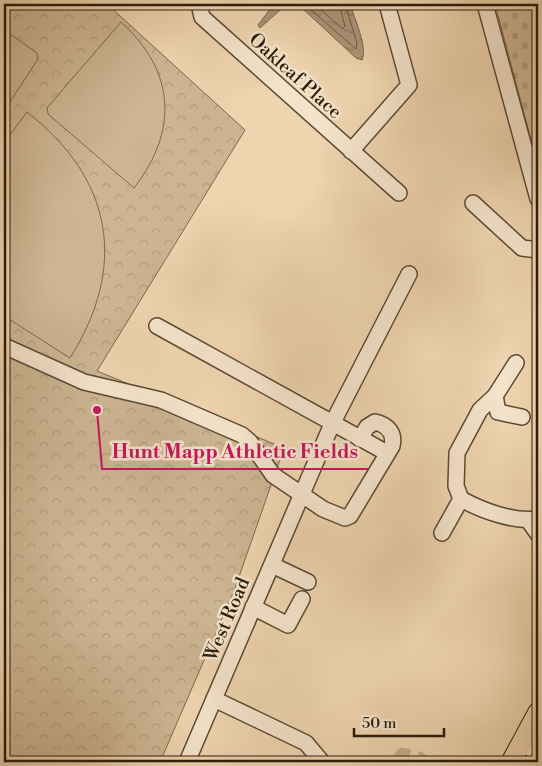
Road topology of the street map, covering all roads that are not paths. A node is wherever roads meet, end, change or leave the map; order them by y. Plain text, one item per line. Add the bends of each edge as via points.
1 (199, 4) edge
2 (387, 4) edge
3 (486, 4) edge
4 (352, 151) junction
5 (536, 182) edge
6 (399, 193) dead end
7 (538, 199) edge
8 (472, 203) dead end
9 (538, 250) edge
10 (409, 274) dead end
11 (157, 326) dead end
12 (4, 346) edge
13 (516, 362) dead end
14 (494, 396) junction
15 (522, 417) dead end
16 (332, 424) junction
17 (360, 439) junction
18 (387, 453) junction
19 (302, 492) junction
20 (461, 499) junction
21 (533, 520) edge
22 (442, 534) dead end
23 (538, 534) edge
24 (272, 565) junction
25 (308, 582) dead end
26 (302, 599) dead end
27 (253, 607) junction
28 (214, 699) junction
29 (538, 712) edge
30 (521, 743) junction
31 (538, 753) edge
32 (187, 762) edge
33 (322, 762) edge
34 (510, 762) edge

1 - 4 street, Oakleaf Place via 202,17
2 - 4 street via 410,85
3 - 5 street
4 - 6 street, Oakleaf Place
5 - 7 street
8 - 9 street via 522,248
10 - 16 street, West Road
11 - 16 street
12 - 19 street via 84,382 161,400 242,435 273,475
13 - 14 street
14 - 15 street via 498,412
14 - 20 street via 480,410 456,453 456,486
16 - 17 street
16 - 19 street, West Road
17 - 18 street
17 - 18 street via 370,423 386,427 394,439
18 - 19 street via 350,516 345,518 323,508
19 - 24 street, West Road
20 - 21 street via 483,511
20 - 22 street
21 - 23 street
24 - 25 street
24 - 27 street, West Road
26 - 27 street via 288,625
27 - 28 street, West Road
28 - 32 street, West Road
28 - 33 street via 306,743
29 - 30 main road
30 - 31 street
30 - 34 main road

